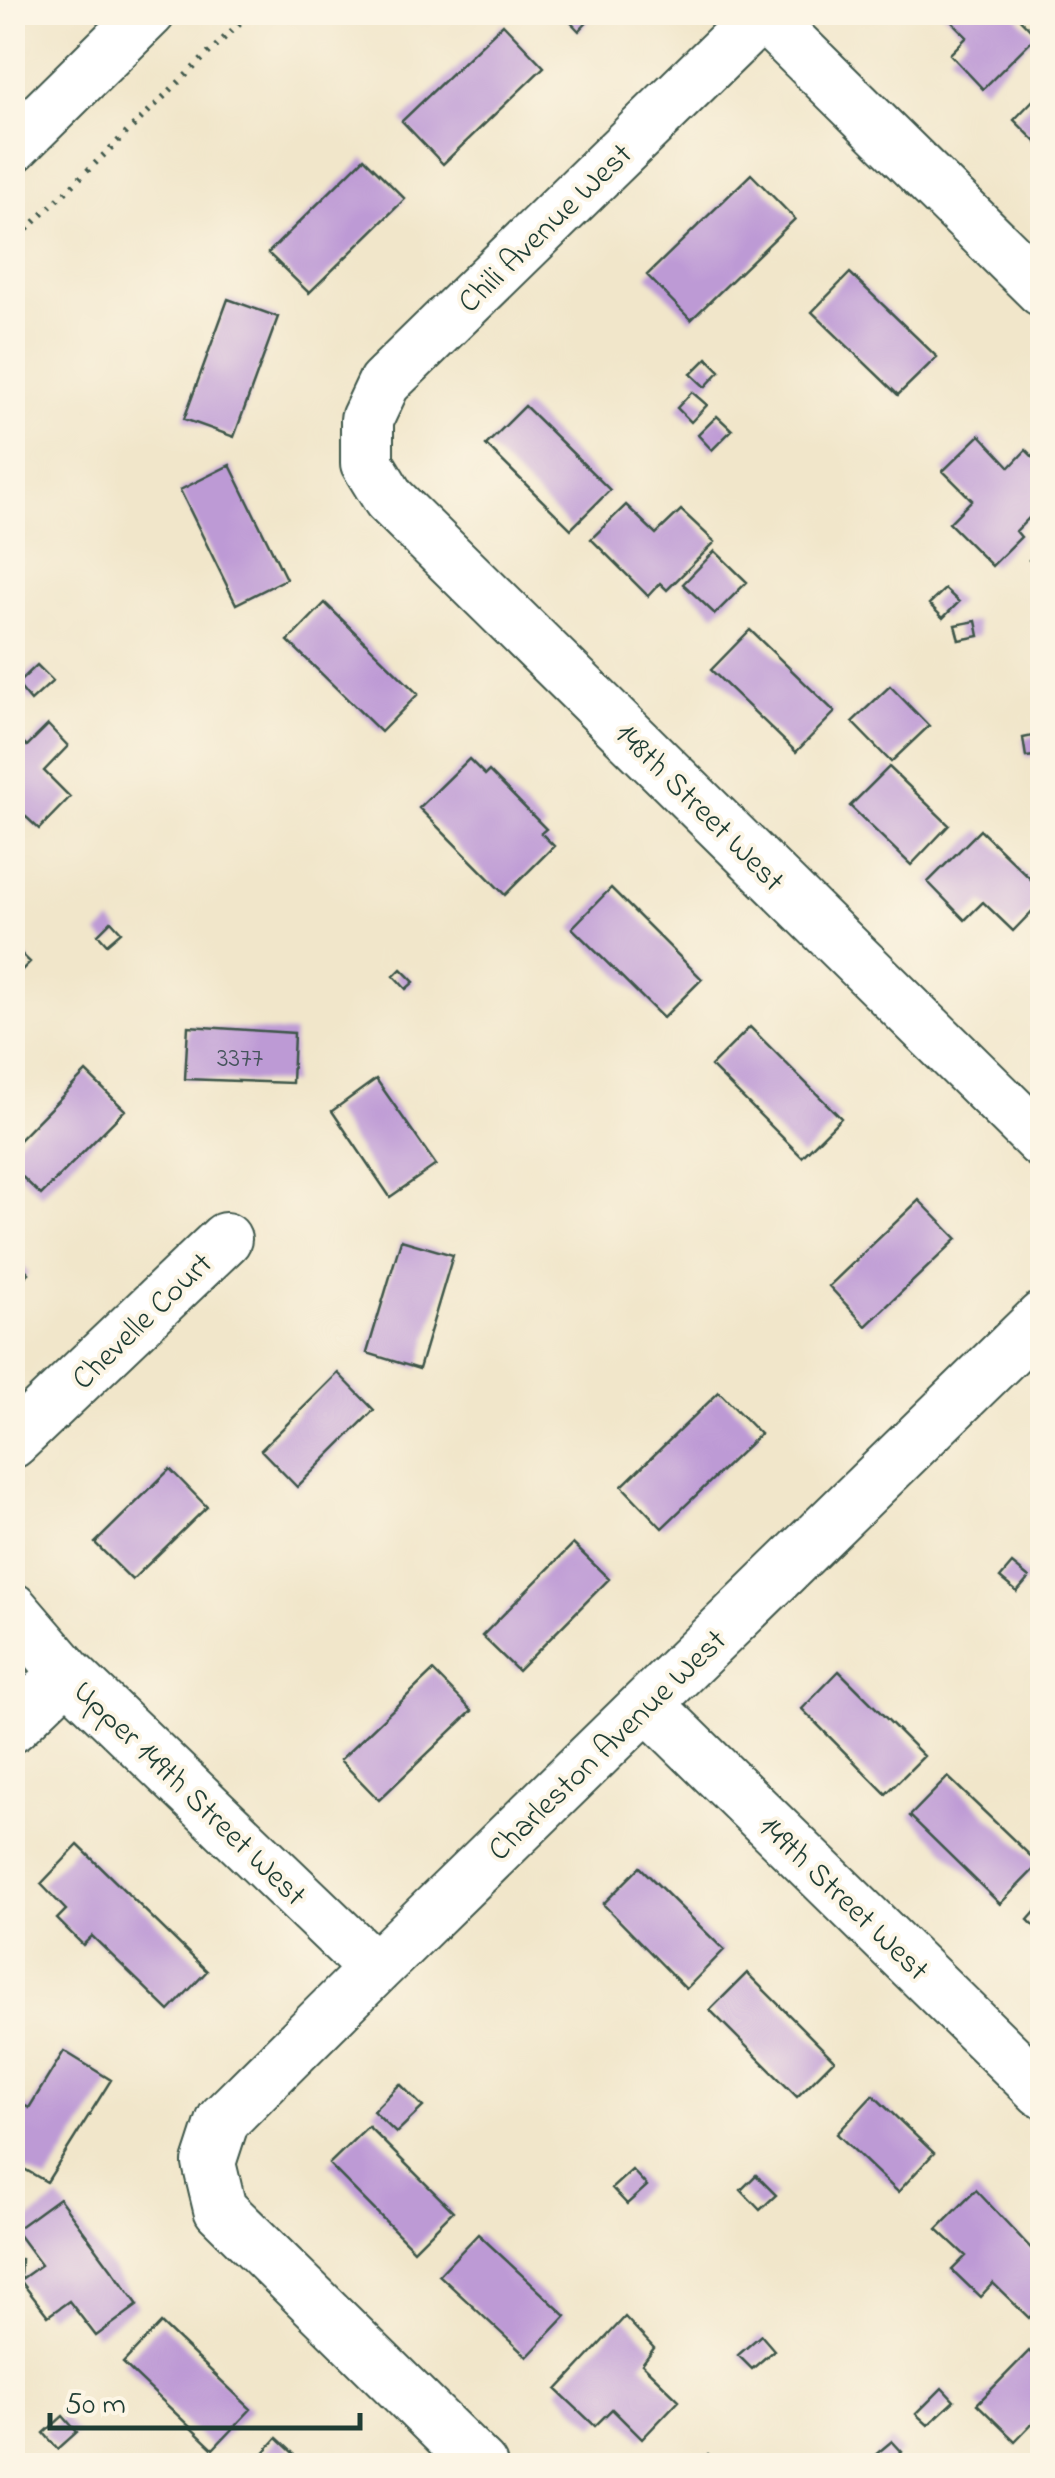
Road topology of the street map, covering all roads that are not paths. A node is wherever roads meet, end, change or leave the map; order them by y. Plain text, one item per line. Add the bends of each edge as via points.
1 (149, 12) edge
2 (763, 13) edge
3 (12, 147) edge
4 (1042, 290) edge
5 (368, 463) joint
6 (1042, 1142) edge
7 (225, 1238) dead end
8 (1042, 1318) edge
9 (12, 1442) edge
10 (12, 1609) edge
11 (67, 1673) junction
12 (647, 1704) junction
13 (12, 1726) edge
14 (375, 1969) junction
15 (1042, 2091) edge
16 (481, 2466) edge

1 - 3 street
2 - 4 street
2 - 5 street, Chili Avenue West via 384,383 367,419
5 - 6 street, 148th Street West via 390,499
7 - 9 street, Chevelle Court
8 - 12 street, Charleston Avenue West
10 - 11 street, Upper 149th Street West
11 - 13 street
11 - 14 street, Upper 149th Street West
12 - 14 street, Charleston Avenue West
12 - 15 street, 149th Street West
14 - 16 street, Charleston Avenue West via 224,2120 208,2162 220,2209

